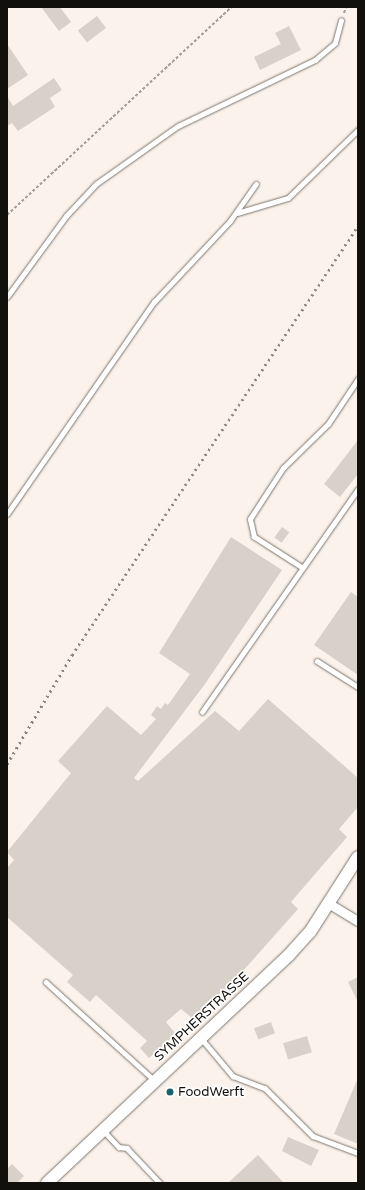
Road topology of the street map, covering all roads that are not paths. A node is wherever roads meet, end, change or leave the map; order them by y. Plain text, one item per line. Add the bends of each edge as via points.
1 (341, 21) dead end
2 (358, 130) edge
3 (256, 184) dead end
4 (236, 213) junction
5 (7, 297) edge
6 (358, 380) edge
7 (358, 489) edge
8 (7, 514) edge
9 (301, 567) junction
10 (316, 662) dead end
11 (358, 687) edge
12 (202, 712) dead end
13 (358, 857) edge
14 (328, 903) junction
15 (358, 921) edge
16 (46, 982) dead end
17 (201, 1038) junction
18 (155, 1081) junction
19 (103, 1130) junction
20 (358, 1153) edge
21 (47, 1183) edge
22 (160, 1183) edge

1 - 5 lane via 334,43 315,60 178,126 96,184 66,216
2 - 4 lane via 288,198
3 - 4 lane
4 - 8 lane via 154,302
6 - 9 lane via 328,424 283,468 250,519 254,537
7 - 9 lane
9 - 12 lane
10 - 11 lane
13 - 14 street, SYMPHERSTRASSE
14 - 15 street
14 - 17 street, SYMPHERSTRASSE via 289,955
16 - 18 lane
17 - 18 street, SYMPHERSTRASSE
17 - 20 lane via 234,1076 265,1088 313,1136
18 - 19 street, SYMPHERSTRASSE
19 - 21 street, SYMPHERSTRASSE
19 - 22 lane via 119,1147 127,1148

